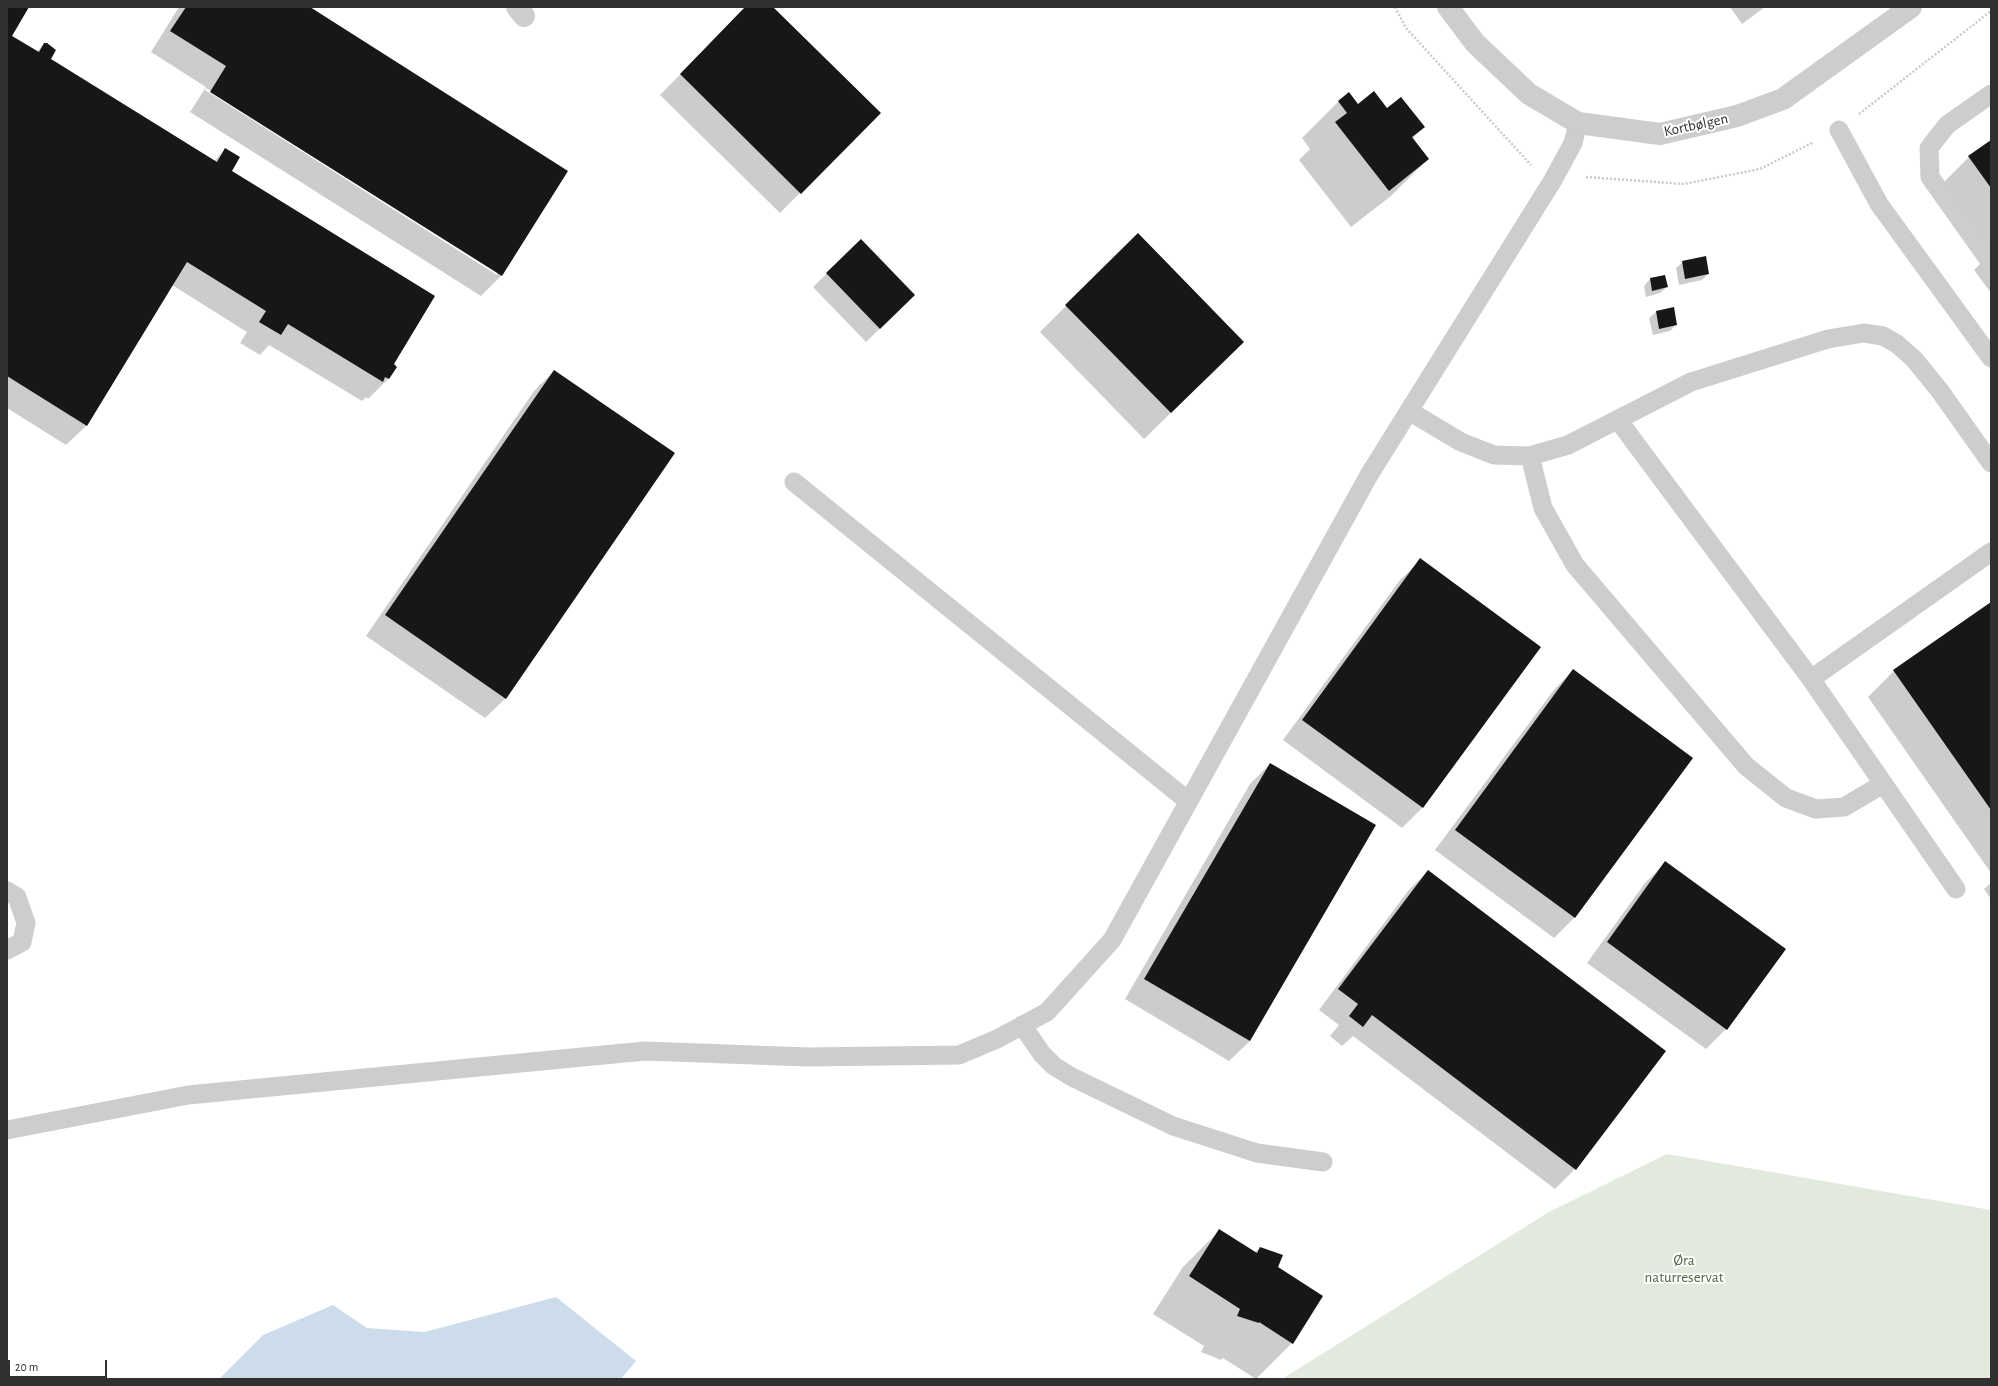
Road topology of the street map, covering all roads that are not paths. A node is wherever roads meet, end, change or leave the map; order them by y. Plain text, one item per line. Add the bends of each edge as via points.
1 (1448, 7) edge
2 (1911, 7) edge
3 (1991, 94) edge
4 (1578, 123) junction
5 (1839, 130) dead end
6 (1991, 263) edge
7 (1991, 358) edge
8 (1409, 410) junction
9 (1618, 420) junction
10 (1530, 456) junction
11 (1991, 462) edge
12 (794, 482) dead end
13 (1991, 552) edge
14 (1811, 679) junction
15 (1883, 784) junction
16 (1188, 801) junction
17 (1956, 889) dead end
18 (7, 891) edge
19 (7, 950) edge
20 (1022, 1025) junction
21 (7, 1130) edge
22 (1323, 1162) dead end

1 - 4 street, Kortbølgen via 1475,43 1530,94
2 - 4 street, Kortbølgen via 1783,99 1737,116 1660,134
3 - 6 lane via 1947,125 1929,148 1930,177
4 - 8 lane via 1573,143 1553,180
5 - 7 lane via 1879,204
8 - 10 lane via 1468,445 1494,455
8 - 16 lane via 1369,475
9 - 10 lane via 1568,445
9 - 11 lane via 1691,382 1828,339 1864,333 1883,336 1914,359
9 - 14 lane
10 - 15 lane via 1543,508 1575,565 1746,766 1786,798 1816,809 1844,807
12 - 16 lane
13 - 14 lane
14 - 15 lane
15 - 17 lane
16 - 20 lane via 1112,940 1047,1012
18 - 19 lane via 17,897 26,922 22,942
20 - 21 lane via 959,1055 808,1057 645,1051 188,1095
20 - 22 lane via 1042,1054 1054,1066 1173,1126 1256,1153

